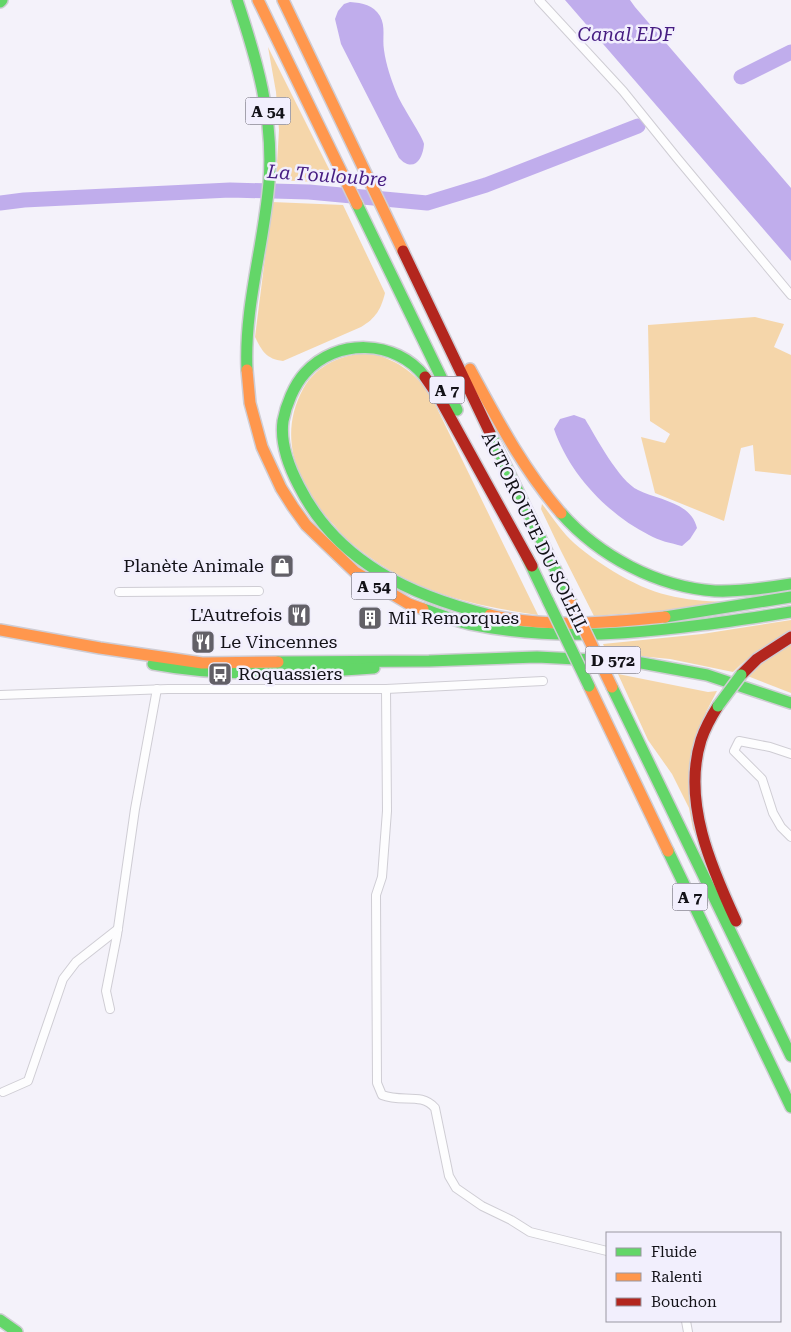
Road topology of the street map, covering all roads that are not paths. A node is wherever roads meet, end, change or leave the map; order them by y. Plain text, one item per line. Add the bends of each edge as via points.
1 (237, 0) edge
2 (258, 0) edge
3 (283, 0) edge
4 (539, 0) edge
5 (385, 214) junction
6 (791, 295) edge
7 (532, 566) junction
8 (791, 584) edge
9 (259, 591) dead end
10 (119, 592) dead end
11 (791, 597) edge
12 (791, 612) edge
13 (0, 630) edge
14 (791, 637) edge
15 (100, 648) junction
16 (429, 661) junction
17 (270, 673) junction
18 (544, 681) dead end
19 (158, 689) junction
20 (270, 689) junction
21 (386, 689) junction
22 (0, 695) edge
23 (791, 703) edge
24 (791, 754) edge
25 (791, 836) edge
26 (118, 929) junction
27 (110, 1009) dead end
28 (791, 1055) edge
29 (3, 1092) dead end
30 (791, 1107) edge
31 (606, 1251) edge
32 (0, 1320) edge
33 (17, 1332) edge

1 - 12 main road, A 54 via 262,78 268,108 269,182 249,304 246,359 251,412 266,460 294,510 323,546 380,590 422,610 500,631 543,636 606,636 660,632
2 - 7 main road, AUTOROUTE DU SOLEIL / A 7
3 - 5 main road, AUTOROUTE DU SOLEIL / A 7
4 - 6 street via 623,91
5 - 8 main road via 414,257 496,418 527,469 572,526 610,556 668,582 722,591
5 - 28 main road, AUTOROUTE DU SOLEIL / A 7, bridge
7 - 11 main road, A 54 via 425,376 401,356 374,346 348,348 328,355 307,369 291,396 283,421 289,466 301,494 332,535 358,558 404,587 457,607 539,622 651,619
7 - 30 main road, AUTOROUTE DU SOLEIL / A 7, bridge
9 - 10 street
13 - 15 main road, D 572
14 - 28 main road, bridge via 757,659 718,706 699,747 696,776 703,837 723,894
15 - 16 main road, D 572 via 220,664
15 - 17 main road, D 572 via 185,671
16 - 17 main road, D 572 via 374,668
16 - 23 main road, D 572 via 577,658 636,662 707,675
17 - 20 street
18 - 21 street
19 - 20 street
19 - 22 street
19 - 26 street via 135,809
20 - 21 street
21 - 31 street via 387,811 382,877 376,895 377,1083 382,1095 392,1099 424,1099 435,1108 449,1176 456,1188 530,1232
24 - 25 street via 739,741 734,752 762,779 773,813
26 - 27 street via 106,991
26 - 29 street via 76,962 63,979 28,1081
32 - 33 main road

